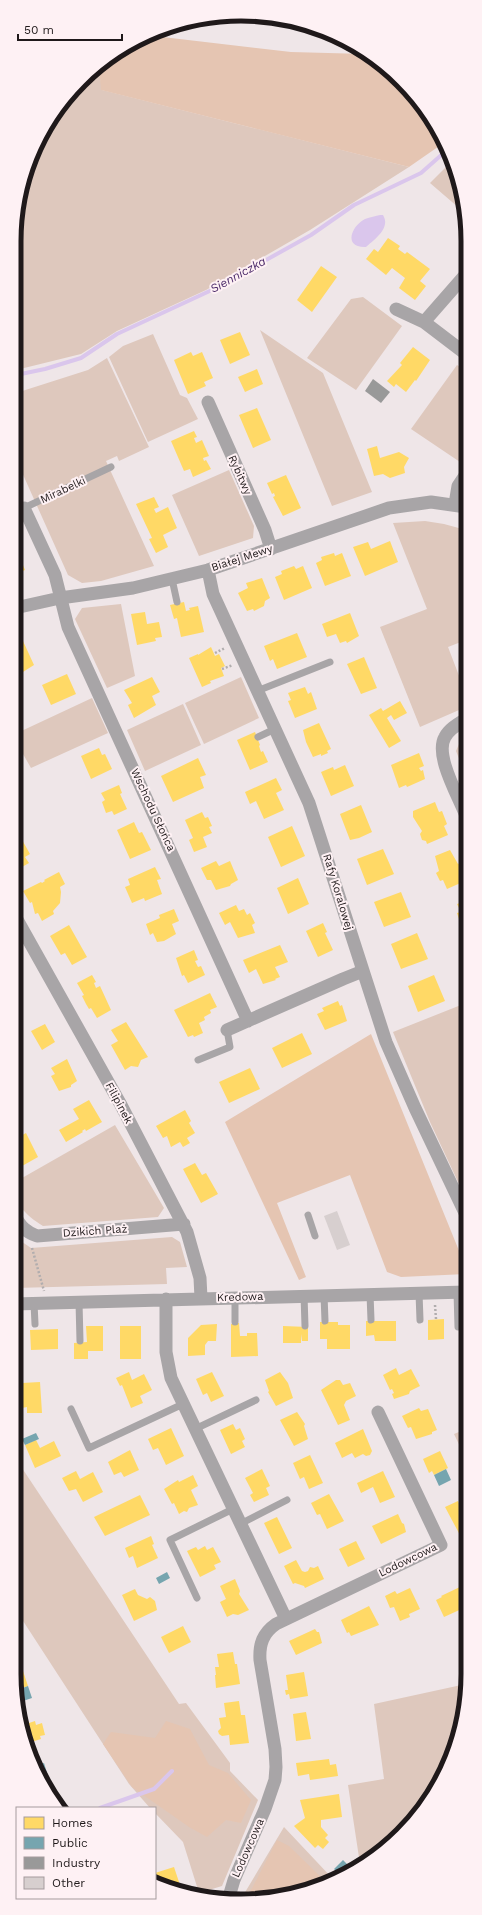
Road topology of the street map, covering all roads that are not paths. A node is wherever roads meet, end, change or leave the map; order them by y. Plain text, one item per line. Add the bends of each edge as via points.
1 (461, 280) edge
2 (396, 309) dead end
3 (424, 322) junction
4 (461, 350) edge
5 (208, 402) dead end
6 (111, 467) dead end
7 (461, 482) edge
8 (461, 505) edge
9 (21, 510) edge
10 (21, 512) edge
11 (271, 549) junction
12 (208, 570) junction
13 (172, 579) junction
14 (60, 598) junction
15 (177, 602) dead end
16 (21, 607) edge
17 (330, 662) dead end
18 (257, 691) junction
19 (461, 722) edge
20 (275, 729) junction
21 (258, 737) dead end
22 (461, 803) edge
23 (21, 927) edge
24 (363, 972) junction
25 (248, 1020) junction
26 (227, 1030) joint
27 (198, 1060) dead end
28 (461, 1205) edge
29 (308, 1215) dead end
30 (184, 1224) junction
31 (21, 1226) edge
32 (316, 1236) dead end
33 (461, 1292) edge
34 (419, 1293) junction
35 (370, 1294) junction
36 (304, 1295) junction
37 (324, 1295) junction
38 (235, 1297) junction
39 (201, 1298) junction
40 (166, 1299) junction
41 (461, 1301) edge
42 (79, 1302) junction
43 (34, 1303) junction
44 (21, 1304) edge
45 (371, 1320) dead end
46 (420, 1320) dead end
47 (325, 1321) dead end
48 (235, 1322) dead end
49 (35, 1324) dead end
50 (305, 1326) dead end
51 (458, 1327) dead end
52 (80, 1341) dead end
53 (256, 1400) dead end
54 (183, 1404) junction
55 (71, 1409) dead end
56 (378, 1412) dead end
57 (195, 1429) junction
58 (288, 1500) dead end
59 (233, 1509) junction
60 (240, 1524) junction
61 (197, 1598) dead end
62 (286, 1619) junction
63 (230, 1894) edge

1 - 3 street
2 - 3 street
3 - 4 street
5 - 11 street, Rybitwy
6 - 9 lane, Mirabelki
7 - 8 street via 458,486
8 - 11 street, Białej Mewy via 431,502 388,508
10 - 14 street, Wschodu Słońca via 55,576
11 - 12 street, Białej Mewy
12 - 13 street, Białej Mewy
12 - 18 street, Rafy Koralowej via 213,594
13 - 14 street, Białej Mewy
13 - 15 lane
14 - 16 street, Białej Mewy
14 - 25 street, Wschodu Słońca via 68,627
17 - 18 lane
18 - 20 street, Rafy Koralowej
19 - 22 street via 444,738 441,752
20 - 21 lane
20 - 24 street, Rafy Koralowej via 314,816
23 - 30 street, Filipinek
24 - 25 street via 343,978
24 - 28 street, Rafy Koralowej via 386,1042
25 - 26 street
26 - 27 lane via 230,1047
29 - 32 lane
30 - 31 street, Dzikich Plaż via 38,1236 27,1232
30 - 39 street, Filipinek via 198,1271
33 - 34 street, Kredowa
34 - 35 street, Kredowa
34 - 46 lane
35 - 37 street, Kredowa
35 - 45 lane
36 - 37 street, Kredowa
36 - 38 street, Kredowa
36 - 50 lane
37 - 47 lane
38 - 39 street, Kredowa
38 - 48 lane
39 - 40 street, Kredowa
40 - 42 street, Kredowa
40 - 54 street via 168,1366
41 - 51 lane
42 - 43 street, Kredowa
42 - 52 lane
43 - 44 street, Kredowa
43 - 49 lane
53 - 57 lane
54 - 55 lane via 89,1448
54 - 57 street
56 - 62 street, Lodowcowa via 441,1545
57 - 59 street
58 - 60 lane
59 - 60 street
59 - 61 lane via 170,1540
60 - 62 street
62 - 63 street, Lodowcowa via 269,1629 261,1643 260,1651 275,1749 275,1780 266,1809

